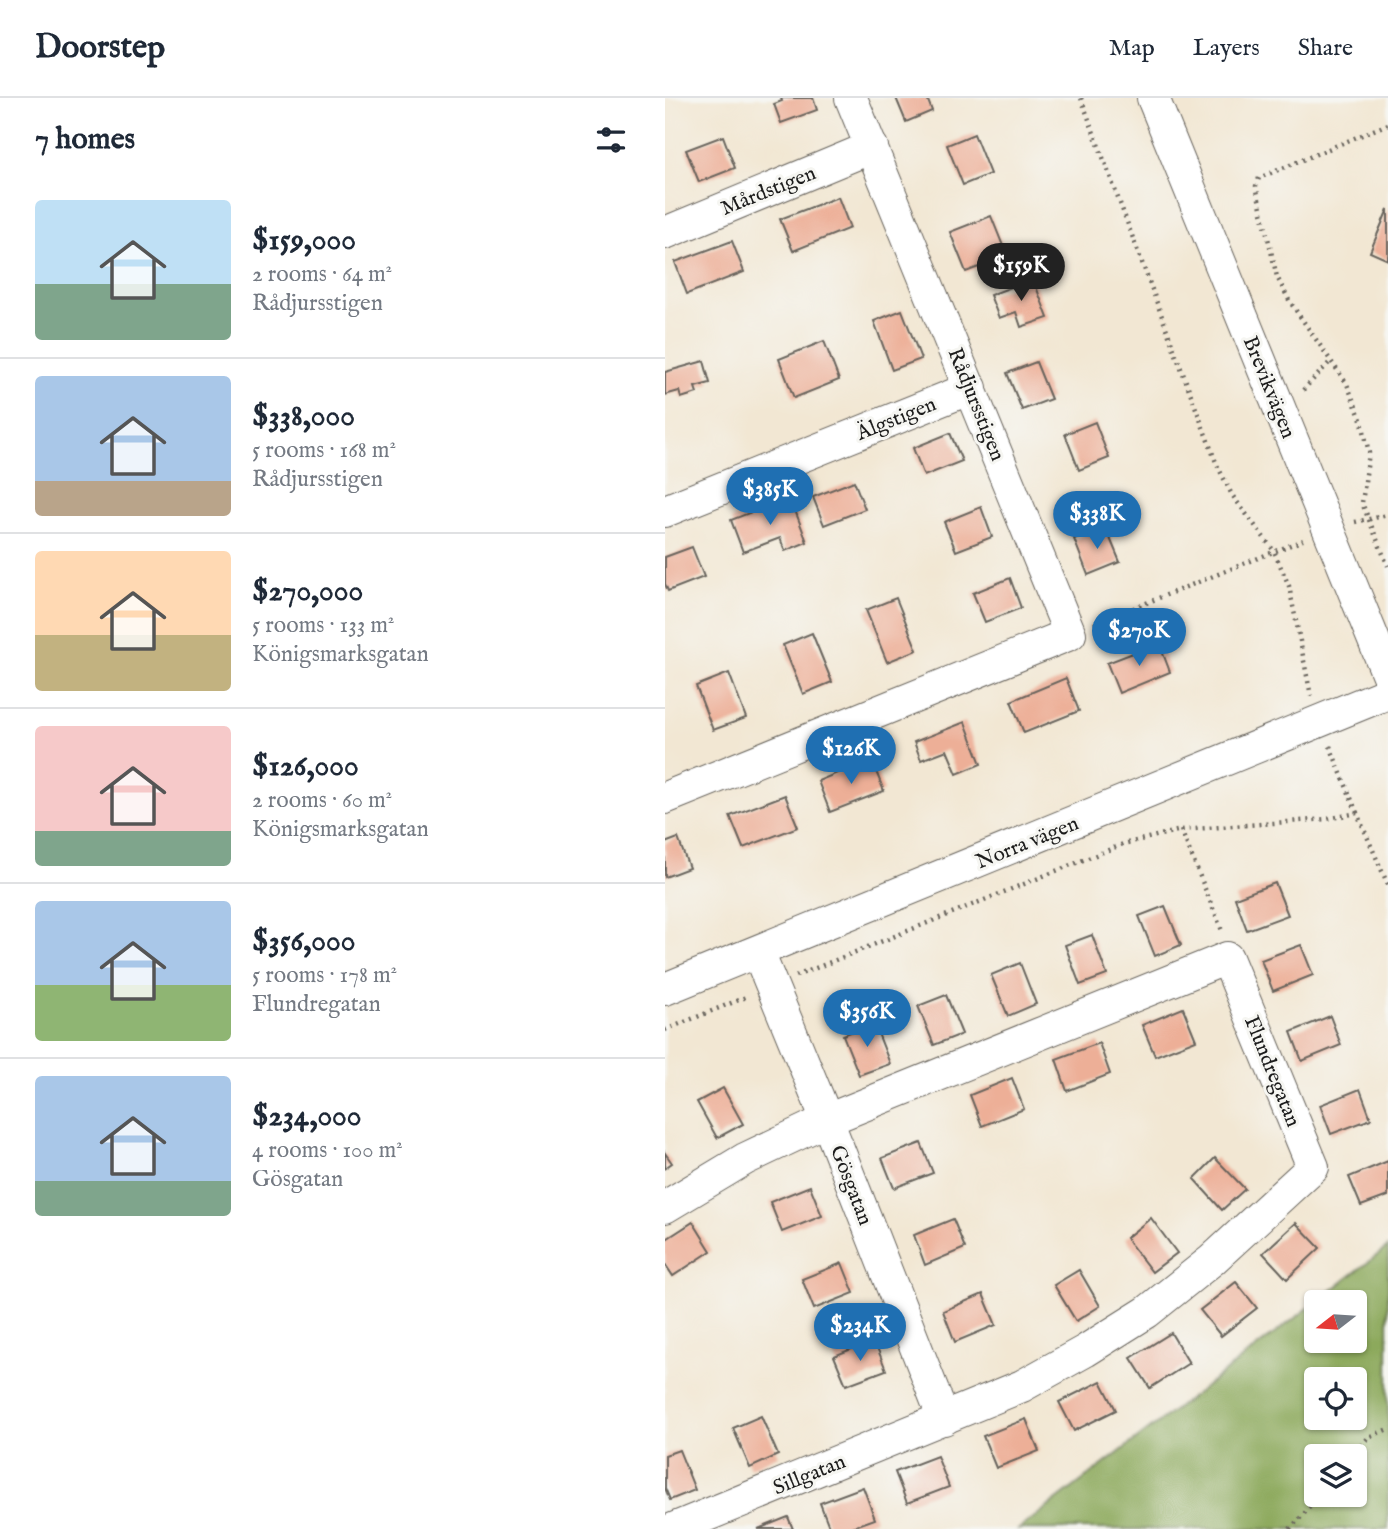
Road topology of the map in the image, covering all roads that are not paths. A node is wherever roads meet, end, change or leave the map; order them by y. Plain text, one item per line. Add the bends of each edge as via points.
1 (851, 98) edge
2 (1153, 98) edge
3 (871, 148) junction
4 (665, 233) edge
5 (971, 387) junction
6 (665, 511) edge
7 (1388, 675) edge
8 (1388, 693) edge
9 (665, 797) edge
10 (758, 953) junction
11 (665, 989) edge
12 (827, 1120) junction
13 (665, 1206) edge
14 (944, 1419) junction
15 (673, 1529) edge

1 - 3 street, Rådjursstigen
2 - 7 street, Brevikvägen
3 - 4 street, Mårdstigen
3 - 5 street, Rådjursstigen
5 - 6 street, Älgstigen
5 - 9 street, Rådjursstigen via 1070,634
8 - 10 street, Norra vägen
10 - 11 street, Norra vägen
10 - 12 street, Gösgatan
12 - 13 street via 745,1158
12 - 14 street, Gösgatan
12 - 14 street, Flundregatan via 1227,958 1313,1167 1212,1260 1147,1312 1021,1386
14 - 15 street, Sillgatan

